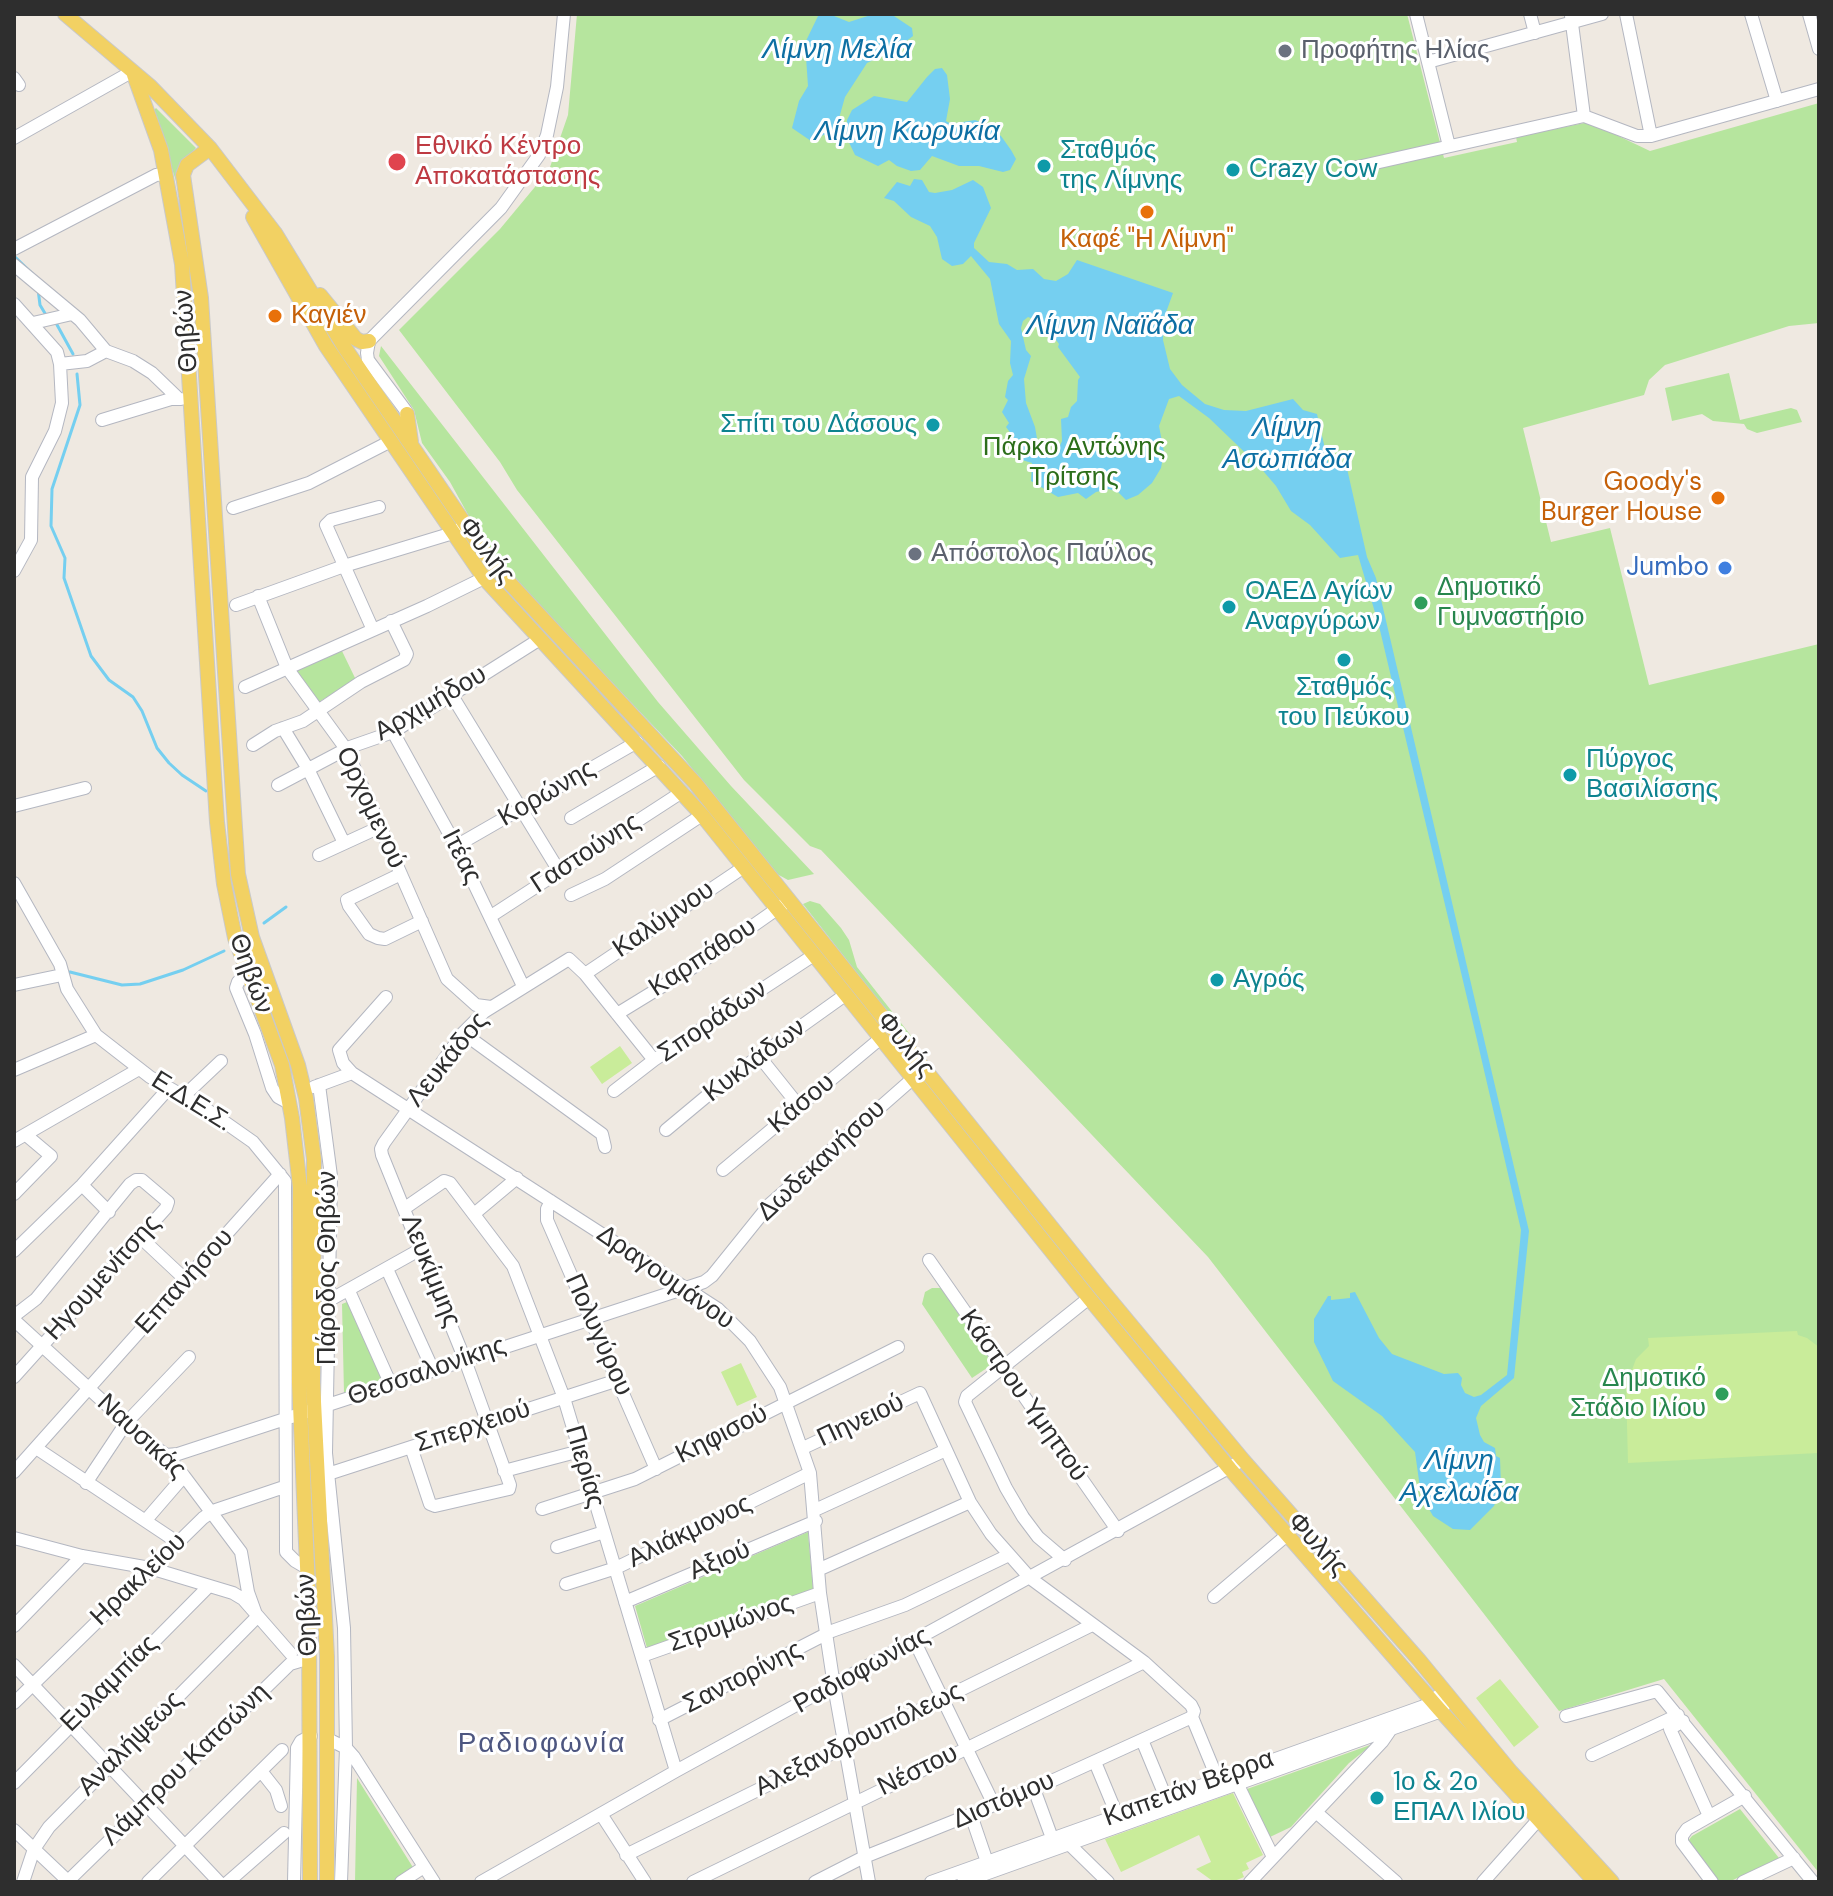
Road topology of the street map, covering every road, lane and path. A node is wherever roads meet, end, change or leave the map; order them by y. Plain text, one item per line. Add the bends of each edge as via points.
1 (65, 14) edge
2 (564, 14) edge
3 (1416, 14) edge
4 (1530, 14) edge
5 (1602, 14) edge
6 (1626, 14) edge
7 (1751, 14) edge
8 (1812, 16) edge
9 (1571, 18) edge
10 (1535, 33) junction
11 (1819, 49) edge
12 (1428, 62) junction
13 (133, 71) junction
14 (1819, 89) edge
15 (1777, 101) junction
16 (1584, 116) junction
17 (1651, 136) junction
18 (14, 138) edge
19 (1449, 146) junction
20 (210, 148) junction
21 (1353, 168) dead end
22 (166, 174) junction
23 (234, 181) junction
24 (275, 233) junction
25 (14, 249) edge
26 (14, 265) edge
27 (14, 304) edge
28 (72, 314) junction
29 (33, 323) junction
30 (369, 341) junction
31 (106, 351) junction
32 (60, 364) junction
33 (185, 399) junction
34 (102, 420) dead end
35 (393, 427) junction
36 (379, 507) dead end
37 (233, 508) dead end
38 (459, 529) junction
39 (344, 566) junction
40 (14, 571) edge
41 (484, 578) junction
42 (258, 596) junction
43 (236, 605) dead end
44 (391, 621) junction
45 (373, 630) junction
46 (540, 639) junction
47 (287, 668) junction
48 (245, 687) dead end
49 (451, 694) junction
50 (318, 711) junction
51 (283, 728) junction
52 (393, 732) junction
53 (637, 742) junction
54 (253, 745) dead end
55 (346, 749) junction
56 (659, 766) junction
57 (308, 769) junction
58 (278, 785) dead end
59 (85, 788) dead end
60 (682, 792) junction
61 (14, 806) edge
62 (520, 809) junction
63 (702, 815) junction
64 (571, 818) dead end
65 (380, 827) junction
66 (344, 843) junction
67 (456, 846) junction
68 (319, 855) dead end
69 (744, 867) junction
70 (559, 871) junction
71 (401, 874) junction
72 (14, 883) edge
73 (571, 895) dead end
74 (783, 905) junction
75 (491, 916) junction
76 (422, 921) junction
77 (814, 955) junction
78 (585, 974) junction
79 (62, 975) junction
80 (14, 985) edge
81 (523, 986) junction
82 (845, 995) junction
83 (386, 997) dead end
84 (487, 1010) junction
85 (617, 1014) junction
86 (467, 1030) junction
87 (96, 1035) junction
88 (881, 1038) junction
89 (759, 1056) junction
90 (654, 1060) junction
91 (221, 1061) dead end
92 (139, 1069) junction
93 (14, 1070) edge
94 (352, 1073) junction
95 (919, 1074) junction
96 (319, 1085) junction
97 (169, 1088) junction
98 (304, 1090) junction
99 (614, 1091) dead end
100 (184, 1096) junction
101 (799, 1106) junction
102 (408, 1109) junction
103 (666, 1130) dead end
104 (20, 1138) edge
105 (605, 1147) dead end
106 (381, 1149) joint
107 (296, 1154) junction
108 (271, 1161) junction
109 (723, 1170) dead end
110 (283, 1178) junction
111 (517, 1178) junction
112 (82, 1185) junction
113 (14, 1194) edge
114 (551, 1201) junction
115 (405, 1208) junction
116 (109, 1212) junction
117 (474, 1214) junction
118 (140, 1237) junction
119 (421, 1249) junction
120 (14, 1251) edge
121 (929, 1260) dead end
122 (387, 1269) junction
123 (187, 1281) junction
124 (689, 1288) junction
125 (349, 1291) junction
126 (1089, 1298) junction
127 (328, 1301) junction
128 (14, 1318) edge
129 (592, 1318) junction
130 (541, 1334) junction
131 (42, 1345) junction
132 (898, 1347) dead end
133 (189, 1357) dead end
134 (465, 1360) junction
135 (1002, 1367) junction
136 (433, 1370) junction
137 (14, 1377) edge
138 (618, 1380) junction
139 (391, 1385) junction
140 (88, 1388) junction
141 (564, 1398) junction
142 (786, 1402) junction
143 (306, 1412) junction
144 (487, 1422) junction
145 (126, 1423) junction
146 (411, 1447) junction
147 (36, 1448) junction
148 (803, 1448) junction
149 (946, 1450) junction
150 (580, 1451) junction
151 (166, 1455) junction
152 (1243, 1460) junction
153 (656, 1469) junction
154 (1230, 1469) junction
155 (504, 1471) junction
156 (14, 1472) edge
157 (810, 1473) junction
158 (328, 1474) junction
159 (184, 1476) junction
160 (86, 1483) junction
161 (284, 1487) junction
162 (592, 1494) junction
163 (970, 1502) junction
164 (542, 1509) dead end
165 (213, 1511) junction
166 (815, 1515) junction
167 (146, 1520) junction
168 (1118, 1531) junction
169 (604, 1532) junction
170 (1287, 1535) junction
171 (177, 1542) junction
172 (17, 1543) edge
173 (557, 1547) dead end
174 (1009, 1555) junction
175 (82, 1556) junction
176 (1065, 1560) junction
177 (150, 1568) junction
178 (307, 1568) junction
179 (616, 1568) junction
180 (820, 1569) junction
181 (1030, 1578) junction
182 (566, 1584) dead end
183 (208, 1587) junction
184 (820, 1593) junction
185 (1214, 1597) dead end
186 (625, 1602) junction
187 (257, 1617) junction
188 (1092, 1625) junction
189 (14, 1626) edge
190 (826, 1634) junction
191 (915, 1642) junction
192 (291, 1654) dead end
193 (642, 1656) junction
194 (310, 1658) junction
195 (1144, 1662) junction
196 (14, 1665) edge
197 (32, 1685) junction
198 (834, 1686) junction
199 (1448, 1695) junction
200 (943, 1699) junction
201 (14, 1703) edge
202 (1436, 1705) junction
203 (1566, 1716) dead end
204 (1192, 1717) junction
205 (1680, 1718) junction
206 (659, 1720) junction
207 (70, 1724) junction
208 (1391, 1729) junction
209 (311, 1736) junction
210 (328, 1739) junction
211 (1142, 1740) junction
212 (1700, 1743) junction
213 (844, 1747) junction
214 (346, 1748) junction
215 (967, 1748) junction
216 (282, 1750) dead end
217 (1592, 1755) dead end
218 (1682, 1755) junction
219 (1095, 1762) junction
220 (108, 1765) junction
221 (1270, 1766) junction
222 (261, 1771) junction
223 (676, 1771) junction
224 (1241, 1777) junction
225 (1218, 1780) junction
226 (14, 1783) edge
227 (1034, 1789) junction
228 (1745, 1796) junction
229 (1166, 1798) junction
230 (853, 1803) junction
231 (146, 1805) junction
232 (994, 1805) junction
233 (281, 1806) dead end
234 (1317, 1813) junction
235 (601, 1814) junction
236 (971, 1815) junction
237 (1117, 1815) junction
238 (1709, 1816) junction
239 (1538, 1820) junction
240 (14, 1830) edge
241 (284, 1833) dead end
242 (1052, 1838) junction
243 (1069, 1844) junction
244 (184, 1845) junction
245 (34, 1849) junction
246 (626, 1855) junction
247 (1273, 1857) junction
248 (862, 1858) junction
249 (1794, 1858) junction
250 (987, 1862) junction
251 (424, 1867) junction
252 (640, 1880) edge
253 (1488, 1880) edge
254 (68, 1881) edge
255 (23, 1882) edge
256 (148, 1882) edge
257 (219, 1882) edge
258 (228, 1882) edge
259 (294, 1882) edge
260 (310, 1882) edge
261 (327, 1882) edge
262 (341, 1882) edge
263 (401, 1882) edge
264 (433, 1882) edge
265 (481, 1882) edge
266 (693, 1882) edge
267 (815, 1882) edge
268 (869, 1882) edge
269 (931, 1882) edge
270 (963, 1882) edge
271 (1108, 1882) edge
272 (1250, 1882) edge
273 (1396, 1882) edge
274 (1595, 1882) edge
275 (1612, 1882) edge
276 (1712, 1882) edge
277 (1743, 1882) edge
278 (1813, 1882) edge

1 - 13 main road, Φυλής
2 - 30 street via 557,87 539,155 501,208
3 - 12 street
4 - 10 street
5 - 9 street
6 - 17 street
7 - 15 street
8 - 11 street
9 - 10 street
9 - 16 street
10 - 12 street
12 - 19 street
13 - 18 street
13 - 20 main road, Φυλής
13 - 22 main road, Θηβών
14 - 15 street
15 - 17 street
16 - 17 street via 1637,136
16 - 19 street
19 - 21 street
20 - 23 main road, Φυλής
20 - 98 main road, Θηβών via 187,165 183,175 201,298 238,874 252,937
22 - 25 street
22 - 33 main road, Θηβών via 182,264
23 - 24 main road, Φυλής
23 - 35 main road, Φυλής via 313,325
24 - 30 main road via 356,339
24 - 35 main road, Φυλής
26 - 28 street
27 - 29 street
28 - 29 street
28 - 31 street
29 - 32 street via 57,352
30 - 35 street via 368,360 396,398
31 - 32 street via 87,361
31 - 33 street via 133,361
32 - 40 street via 62,403 55,431 32,477 31,540
33 - 34 street
33 - 107 main road, Θηβών via 230,919 279,1055
35 - 37 street via 309,483
35 - 38 main road, Φυλής
35 - 38 main road, Φυλής via 412,446
36 - 39 street via 326,525
38 - 39 street
38 - 41 main road, Φυλής
38 - 74 main road, Φυλής via 687,773
39 - 42 street
39 - 45 street
41 - 44 street
41 - 46 main road, Φυλής
42 - 43 street
42 - 47 street, Ορχομενού
44 - 45 street
44 - 50 street via 407,657
45 - 47 street
46 - 49 street, Αρχιμήδου
46 - 53 main road, Φυλής
47 - 48 street
47 - 50 street, Ορχομενού
49 - 52 street, Αρχιμήδου
49 - 62 street
50 - 51 street
50 - 55 street, Ορχομενού
51 - 54 street
51 - 57 street
52 - 55 street, Αρχιμήδου
52 - 67 street, Ιτέας
53 - 56 main road, Φυλής
53 - 62 street, Κορώνης
55 - 57 street, Αρχιμήδου
55 - 65 street, Ορχομενού
56 - 60 main road, Φυλής
56 - 64 street
57 - 58 street, Αρχιμήδου
57 - 66 street
59 - 61 street
60 - 63 main road, Φυλής
60 - 70 street, Γαστούνης
62 - 67 street, Κορώνης
62 - 70 street
63 - 69 main road, Φυλής
63 - 73 street via 605,879
65 - 66 street
65 - 71 street, Ορχομενού
66 - 68 street
67 - 75 street, Ιτέας
69 - 74 main road, Φυλής
69 - 78 street, Καλύμνου
70 - 75 street, Γαστούνης
71 - 76 street, Ορχομενού
71 - 76 street via 347,900 356,920 378,938
72 - 79 street, Ε.Δ.Ε.Σ.
74 - 77 main road, Φυλής
74 - 85 street, Καρπάθου
74 - 95 main road, Φυλής
75 - 81 street, Ιτέας
76 - 84 street, Ορχομενού via 447,979
77 - 82 main road, Φυλής
77 - 90 street, Σποράδων
78 - 81 street, Λευκάδος via 569,959
78 - 85 street
79 - 80 street
79 - 87 street, Ε.Δ.Ε.Σ.
81 - 84 street, Λευκάδος
82 - 88 main road, Φυλής
82 - 89 street, Κυκλάδων
83 - 94 street via 339,1050
84 - 86 street, Λευκάδος
85 - 90 street
86 - 102 street, Λευκάδος
86 - 105 street via 602,1134
87 - 92 street, Ε.Δ.Ε.Σ.
87 - 93 street
88 - 95 main road, Φυλής
88 - 101 street, Κάσου
89 - 101 street
89 - 103 street, Κυκλάδων
90 - 99 street, Σποράδων
91 - 100 street
92 - 97 street, Ε.Δ.Ε.Σ.
92 - 104 street
94 - 96 street
94 - 102 street, Δραγουμάνου
95 - 124 street, Δωδεκανήσου via 766,1208 712,1276
95 - 126 main road, Φυλής
95 - 152 main road, Φυλής
96 - 98 street
96 - 127 street, Πάροδος Θηβών via 331,1176
97 - 100 street, Ε.Δ.Ε.Σ.
97 - 112 street
98 - 143 main road, Θηβών via 314,1159
100 - 108 street, Ε.Δ.Ε.Σ. via 253,1142
101 - 109 street, Κάσου
102 - 106 street, Λευκάδος
102 - 111 street, Δραγουμάνου
104 - 113 street via 51,1156
106 - 115 street, Λευκίμμης
107 - 108 street
107 - 110 street
107 - 143 main road, Θηβών
108 - 110 street, Ε.Δ.Ε.Σ.
110 - 123 street, Επτανήσου
110 - 143 street, Πάροδος Θηβών
111 - 114 street, Δραγουμάνου
111 - 117 street
112 - 116 street
112 - 120 street
114 - 124 street, Δραγουμάνου
114 - 129 street, Πολυγύρου via 547,1220
115 - 117 street, Πιερίας via 444,1181
115 - 119 street, Λευκίμμης
116 - 118 street, Ηγουμενίτσης via 130,1184 142,1180 168,1202
116 - 128 street
117 - 130 street, Πιερίας via 513,1266
118 - 123 street
118 - 131 street, Ηγουμενίτσης
119 - 122 street
119 - 134 street, Λευκίμμης
121 - 135 street, Κάστρου Υμηττού
122 - 125 street
122 - 136 street
123 - 140 street, Επτανήσου
124 - 129 street, Θεσσαλονίκης
124 - 142 street, Δραγουμάνου via 750,1341
125 - 127 street
125 - 139 street
126 - 135 street
126 - 154 main road, Φυλής
127 - 143 street, Πάροδος Θηβών
128 - 131 street, Ναυσικάς
129 - 130 street, Θεσσαλονίκης
129 - 138 street, Πολυγύρου
130 - 134 street, Θεσσαλονίκης
130 - 141 street, Πιερίας
131 - 137 street, Ηγουμενίτσης
131 - 140 street, Ναυσικάς
132 - 142 street, Κηφισού
133 - 145 street
134 - 136 street, Θεσσαλονίκης
134 - 144 street, Λευκίμμης
135 - 168 street, Κάστρου Υμηττού
135 - 176 street via 965,1402 1023,1517
136 - 139 street, Θεσσαλονίκης
138 - 141 street, Σπερχειού
138 - 153 street, Πολυγύρου
139 - 143 street, Θεσσαλονίκης
140 - 145 street, Ναυσικάς
140 - 147 street, Επτανήσου
141 - 144 street, Σπερχειού
141 - 150 street, Πιερίας
142 - 148 street, Δραγουμάνου
142 - 153 street, Κηφισού
143 - 151 street, Θεσσαλονίκης
143 - 158 street, Πάροδος Θηβών
143 - 161 street, Πάροδος Θηβών
143 - 178 main road, Θηβών
143 - 210 main road, Θηβών via 325,1611
144 - 146 street, Σπερχειού
144 - 155 street, Λευκίμμης
145 - 151 street, Ναυσικάς
145 - 160 street
146 - 155 street, Λευκίμμης via 427,1498 435,1506 505,1492 510,1485
146 - 158 street, Σπερχειού
147 - 156 street, Επτανήσου
147 - 160 street
148 - 149 street, Πηνειού via 920,1393
148 - 157 street, Δραγουμάνου
149 - 163 street
149 - 166 street, Αξιού
150 - 155 street
150 - 162 street, Πιερίας
151 - 159 street, Ναυσικάς
152 - 154 street, Ραδιοφωνίας
152 - 199 main road, Φυλής
153 - 162 street, Κηφισού
154 - 168 street, Ραδιοφωνίας
154 - 170 main road, Φυλής
157 - 166 street, Δραγουμάνου
157 - 179 street, Αλιάκμονος
158 - 214 street, Πάροδος Θηβών via 344,1628
159 - 165 street, Ναυσικάς
159 - 167 street
160 - 167 street
161 - 165 street, Ηρακλείου
161 - 178 street, Πάροδος Θηβών via 286,1552
162 - 164 street, Κηφισού
162 - 169 street, Πιερίας
163 - 174 street
163 - 180 street, Στρυμώνος
165 - 171 street, Ηρακλείου
165 - 187 street, Ναυσικάς via 241,1552
166 - 180 street, Δραγουμάνου
166 - 186 street, Αξιού
167 - 171 street
168 - 176 street, Ραδιοφωνίας
169 - 173 street
169 - 179 street, Πιερίας
170 - 185 street
170 - 202 main road, Φυλής
171 - 177 street, Ηρακλείου
172 - 175 street
174 - 181 street
174 - 190 street, Σαντορίνης via 905,1605
175 - 177 street
175 - 189 street
176 - 181 street, Ραδιοφωνίας
177 - 183 street
177 - 197 street, Ηρακλείου
178 - 194 main road, Θηβών
179 - 182 street, Αλιάκμονος
179 - 186 street, Πιερίας
180 - 184 street, Δραγουμάνου
181 - 188 street
181 - 191 street, Ραδιοφωνίας
183 - 187 street via 239,1596
183 - 207 street, Ευλαμπίας
184 - 190 street, Δραγουμάνου
184 - 193 street, Στρυμώνος
186 - 193 street, Πιερίας
187 - 192 street
187 - 220 street, Αναλήψεως
188 - 195 street
188 - 200 street, Αλεξανδρουπόλεως
190 - 198 street, Δραγουμάνου
190 - 206 street, Σαντορίνης
191 - 198 street, Ραδιοφωνίας
191 - 200 street
193 - 206 street, Πιερίας
194 - 209 main road, Θηβών
194 - 231 street, Λάμπρου Κατσώνη via 290,1664
195 - 204 street via 1191,1705
195 - 215 street, Νέστου
196 - 197 street
197 - 201 street, Ηρακλείου
197 - 207 street
198 - 213 street, Δραγουμάνου
198 - 223 street, Ραδιοφωνίας
199 - 202 street, Καπετάν Βέρρα
199 - 275 main road, Φυλής
200 - 213 street, Αλεξανδρουπόλεως
200 - 215 street
202 - 208 street, Καπετάν Βέρρα
202 - 221 street, Καπετάν Βέρρα
202 - 239 main road, Φυλής
203 - 205 street via 1654,1690
204 - 211 street, Διστόμου
204 - 225 street
205 - 212 street
205 - 217 street
205 - 218 street via 1670,1729
206 - 223 street, Πιερίας
207 - 220 street
207 - 226 street, Ευλαμπίας
208 - 221 street, Καπετάν Βέρρα
208 - 234 street
209 - 259 street via 297,1748
209 - 260 main road, Θηβών
210 - 214 street
210 - 261 main road, Θηβών
211 - 219 street, Διστόμου
211 - 229 street
212 - 218 street
212 - 228 street
213 - 230 street, Δραγουμάνου
213 - 246 street, Αλεξανδρουπόλεως
214 - 251 street
214 - 262 street, Πάροδος Θηβών
215 - 230 street, Νέστου
215 - 232 street
216 - 222 street
218 - 238 street
219 - 227 street, Διστόμου
219 - 237 street
220 - 231 street
220 - 245 street, Αναλήψεως
221 - 224 street, Καπετάν Βέρρα
222 - 233 street
222 - 244 street
223 - 235 street, Ραδιοφωνίας
224 - 225 street, Καπετάν Βέρρα
224 - 243 street, Καπετάν Βέρρα
224 - 247 street
225 - 229 street, Καπετάν Βέρρα
227 - 232 street, Διστόμου
227 - 242 street
228 - 238 street
228 - 249 street
229 - 237 street, Καπετάν Βέρρα
230 - 248 street, Δραγουμάνου
230 - 266 street, Νέστου
231 - 244 street
231 - 254 street, Λάμπρου Κατσώνη
232 - 236 street, Διστόμου
234 - 247 street
234 - 273 street
235 - 246 street
235 - 265 street, Ραδιοφωνίας
236 - 248 street, Διστόμου
236 - 250 street
237 - 242 street, Καπετάν Βέρρα
238 - 276 street via 1687,1829 1682,1842
239 - 253 street
239 - 274 main road, Φυλής
240 - 245 street
241 - 258 street
242 - 250 street, Καπετάν Βέρρα
243 - 270 street, Καπετάν Βέρρα
243 - 271 street
244 - 256 street
244 - 257 street
245 - 254 street
245 - 255 street, Αναλήψεως
246 - 252 street
247 - 272 street
248 - 267 street, Διστόμου
248 - 268 street, Δραγουμάνου
249 - 277 street
249 - 278 street
250 - 269 street, Καπετάν Βέρρα
251 - 263 street
251 - 264 street

